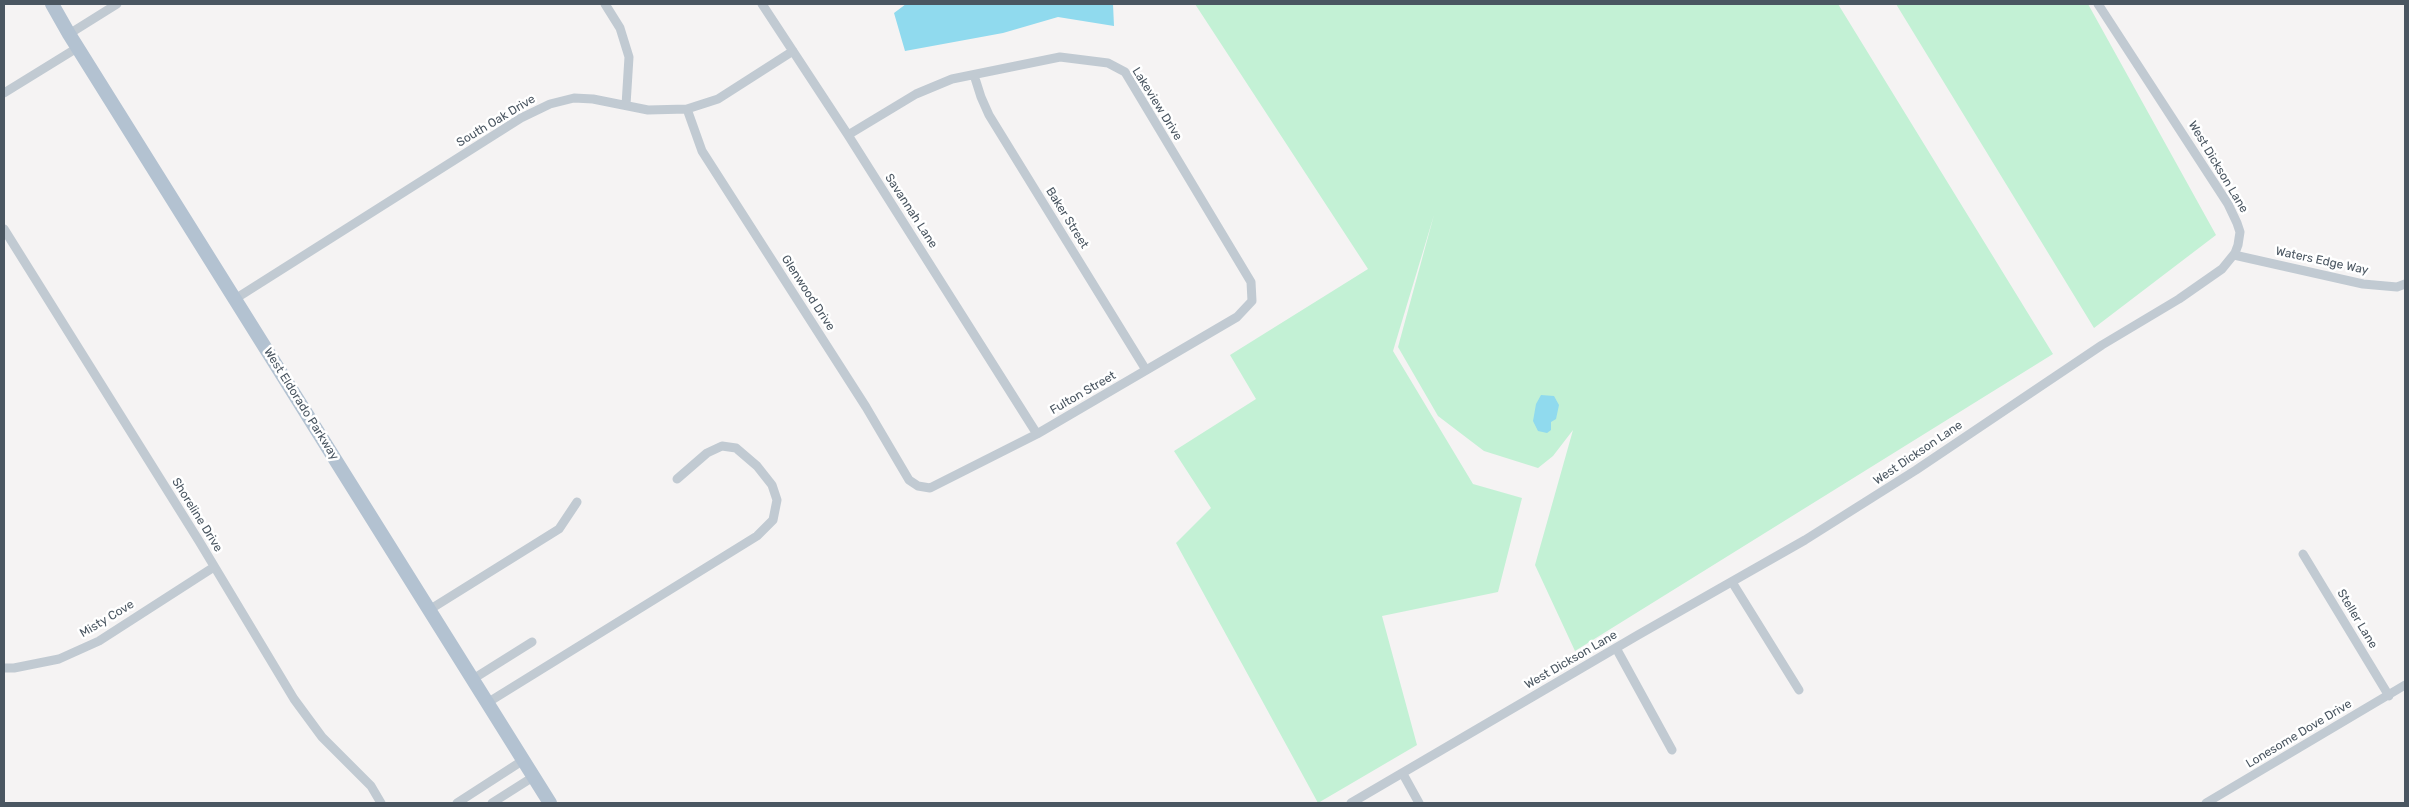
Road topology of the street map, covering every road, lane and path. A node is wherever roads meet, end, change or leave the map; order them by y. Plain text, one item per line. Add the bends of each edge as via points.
1 (52, 4) edge
2 (118, 4) edge
3 (605, 4) edge
4 (762, 4) edge
5 (2098, 4) edge
6 (69, 34) junction
7 (78, 48) junction
8 (793, 51) junction
9 (974, 75) junction
10 (4, 93) edge
11 (626, 105) junction
12 (687, 109) junction
13 (848, 135) junction
14 (4, 229) edge
15 (2234, 255) junction
16 (2405, 284) edge
17 (235, 299) junction
18 (1252, 301) joint
19 (1146, 370) junction
20 (1037, 434) junction
21 (677, 479) dead end
22 (918, 486) joint
23 (577, 502) dead end
24 (2303, 554) dead end
25 (214, 567) junction
26 (1732, 582) junction
27 (429, 610) junction
28 (532, 642) dead end
29 (1616, 648) junction
30 (4, 668) edge
31 (473, 679) junction
32 (2405, 685) edge
33 (1799, 690) dead end
34 (2389, 696) junction
35 (487, 703) junction
36 (1672, 750) dead end
37 (522, 761) junction
38 (1403, 774) junction
39 (533, 777) junction
40 (381, 803) edge
41 (457, 803) edge
42 (492, 803) edge
43 (550, 803) edge
44 (1351, 803) edge
45 (1419, 803) edge
46 (2206, 803) edge

1 - 6 main road, West Eldorado Parkway
2 - 6 street
3 - 11 street via 620,28 629,57
4 - 8 street, Savannah Lane
5 - 15 street, West Dickson Lane via 2228,204 2240,232
6 - 7 main road, West Eldorado Parkway
7 - 10 street
7 - 17 main road, West Eldorado Parkway
8 - 12 street, South Oak Drive via 718,99
8 - 13 street, Savannah Lane
9 - 13 street, Lakeview Drive via 916,94
9 - 18 street, Lakeview Drive via 1060,57 1108,63 1125,72 1251,282
9 - 19 street, Baker Street via 989,115
11 - 12 street, South Oak Drive via 648,110
11 - 17 street, South Oak Drive via 574,98 543,107
12 - 22 street, Glenwood Drive via 702,151 909,480
13 - 20 street, Savannah Lane
14 - 25 street, Shoreline Drive
15 - 16 street, Waters Edge Way via 2363,284
15 - 26 street, West Dickson Lane via 2222,269 2196,288 2102,345 1916,470
17 - 27 main road, West Eldorado Parkway
18 - 19 street, Fulton Street via 1236,317
19 - 20 street, Fulton Street
20 - 22 street, Fulton Street via 930,488
21 - 35 street via 707,453 722,446 736,448 772,485 777,500 772,520 757,536
23 - 27 street via 559,529
24 - 34 street, Steller Lane
25 - 30 street, Misty Cove via 99,641 59,660
25 - 40 street, Shoreline Drive via 294,699 322,737 371,786
26 - 29 street, West Dickson Lane
26 - 33 street
27 - 31 main road, West Eldorado Parkway
28 - 31 street
29 - 36 street
29 - 38 street, West Dickson Lane
31 - 35 main road, West Eldorado Parkway
32 - 34 street, Lonesome Dove Drive
34 - 46 street, Lonesome Dove Drive
35 - 37 main road, West Eldorado Parkway
37 - 39 main road, West Eldorado Parkway
37 - 41 street
38 - 44 street, West Dickson Lane
38 - 45 street
39 - 42 street
39 - 43 main road, West Eldorado Parkway

